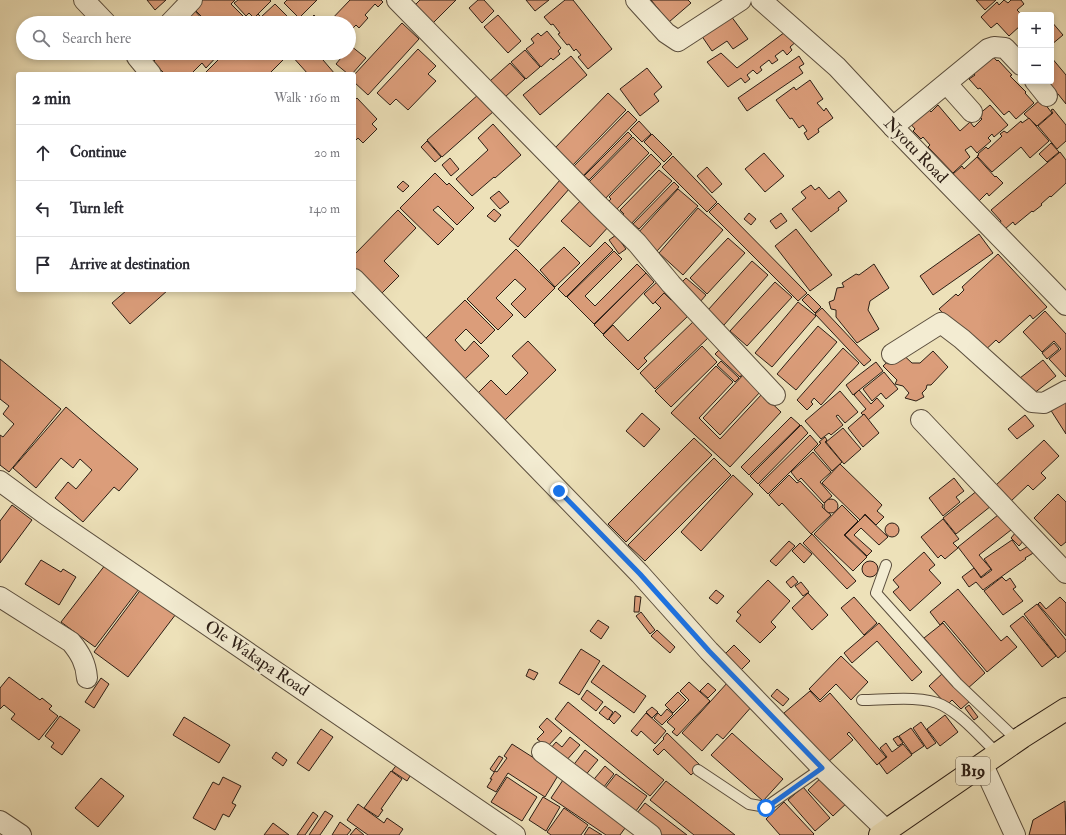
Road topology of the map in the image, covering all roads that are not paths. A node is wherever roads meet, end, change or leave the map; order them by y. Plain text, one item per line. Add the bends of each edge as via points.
1 (84, 0) edge
2 (192, 0) edge
3 (397, 0) edge
4 (636, 0) edge
5 (741, 0) edge
6 (761, 0) edge
7 (99, 16) edge
8 (177, 16) edge
9 (141, 60) edge
10 (1018, 62) edge
11 (150, 72) edge
12 (947, 84) junction
13 (972, 112) dead end
14 (893, 127) junction
15 (356, 281) edge
16 (1066, 305) edge
17 (892, 354) dead end
18 (1066, 391) edge
19 (775, 395) dead end
20 (921, 420) dead end
21 (0, 481) edge
22 (886, 565) dead end
23 (1066, 573) edge
24 (0, 597) edge
25 (87, 678) dead end
26 (862, 700) dead end
27 (1066, 709) edge
28 (1017, 740) junction
29 (542, 752) dead end
30 (990, 759) junction
31 (822, 768) junction
32 (698, 770) dead end
33 (0, 821) edge
34 (883, 832) edge
35 (21, 835) edge
36 (516, 835) edge
37 (651, 835) edge
38 (1015, 835) edge

1 - 7 street
2 - 8 street
3 - 19 street via 637,243 671,284
4 - 5 street via 666,33 678,41
6 - 14 street, Nyotu Road via 838,67
9 - 11 street
10 - 12 street via 1005,48 994,47 988,49
12 - 13 street
12 - 14 street
14 - 16 street, Nyotu Road
15 - 31 street via 640,574 709,651
17 - 18 street via 941,323 1032,402 1044,403
20 - 23 street
21 - 36 street, Ole Wakapa Road
22 - 28 lane via 876,593 957,683
24 - 25 street via 71,642 86,666
26 - 30 lane via 921,700 941,704 962,720
27 - 28 highway, B19
28 - 30 highway, B19
29 - 37 street
30 - 34 highway, B19
30 - 38 street
31 - 32 lane via 766,808 749,804
31 - 34 street
33 - 35 street

